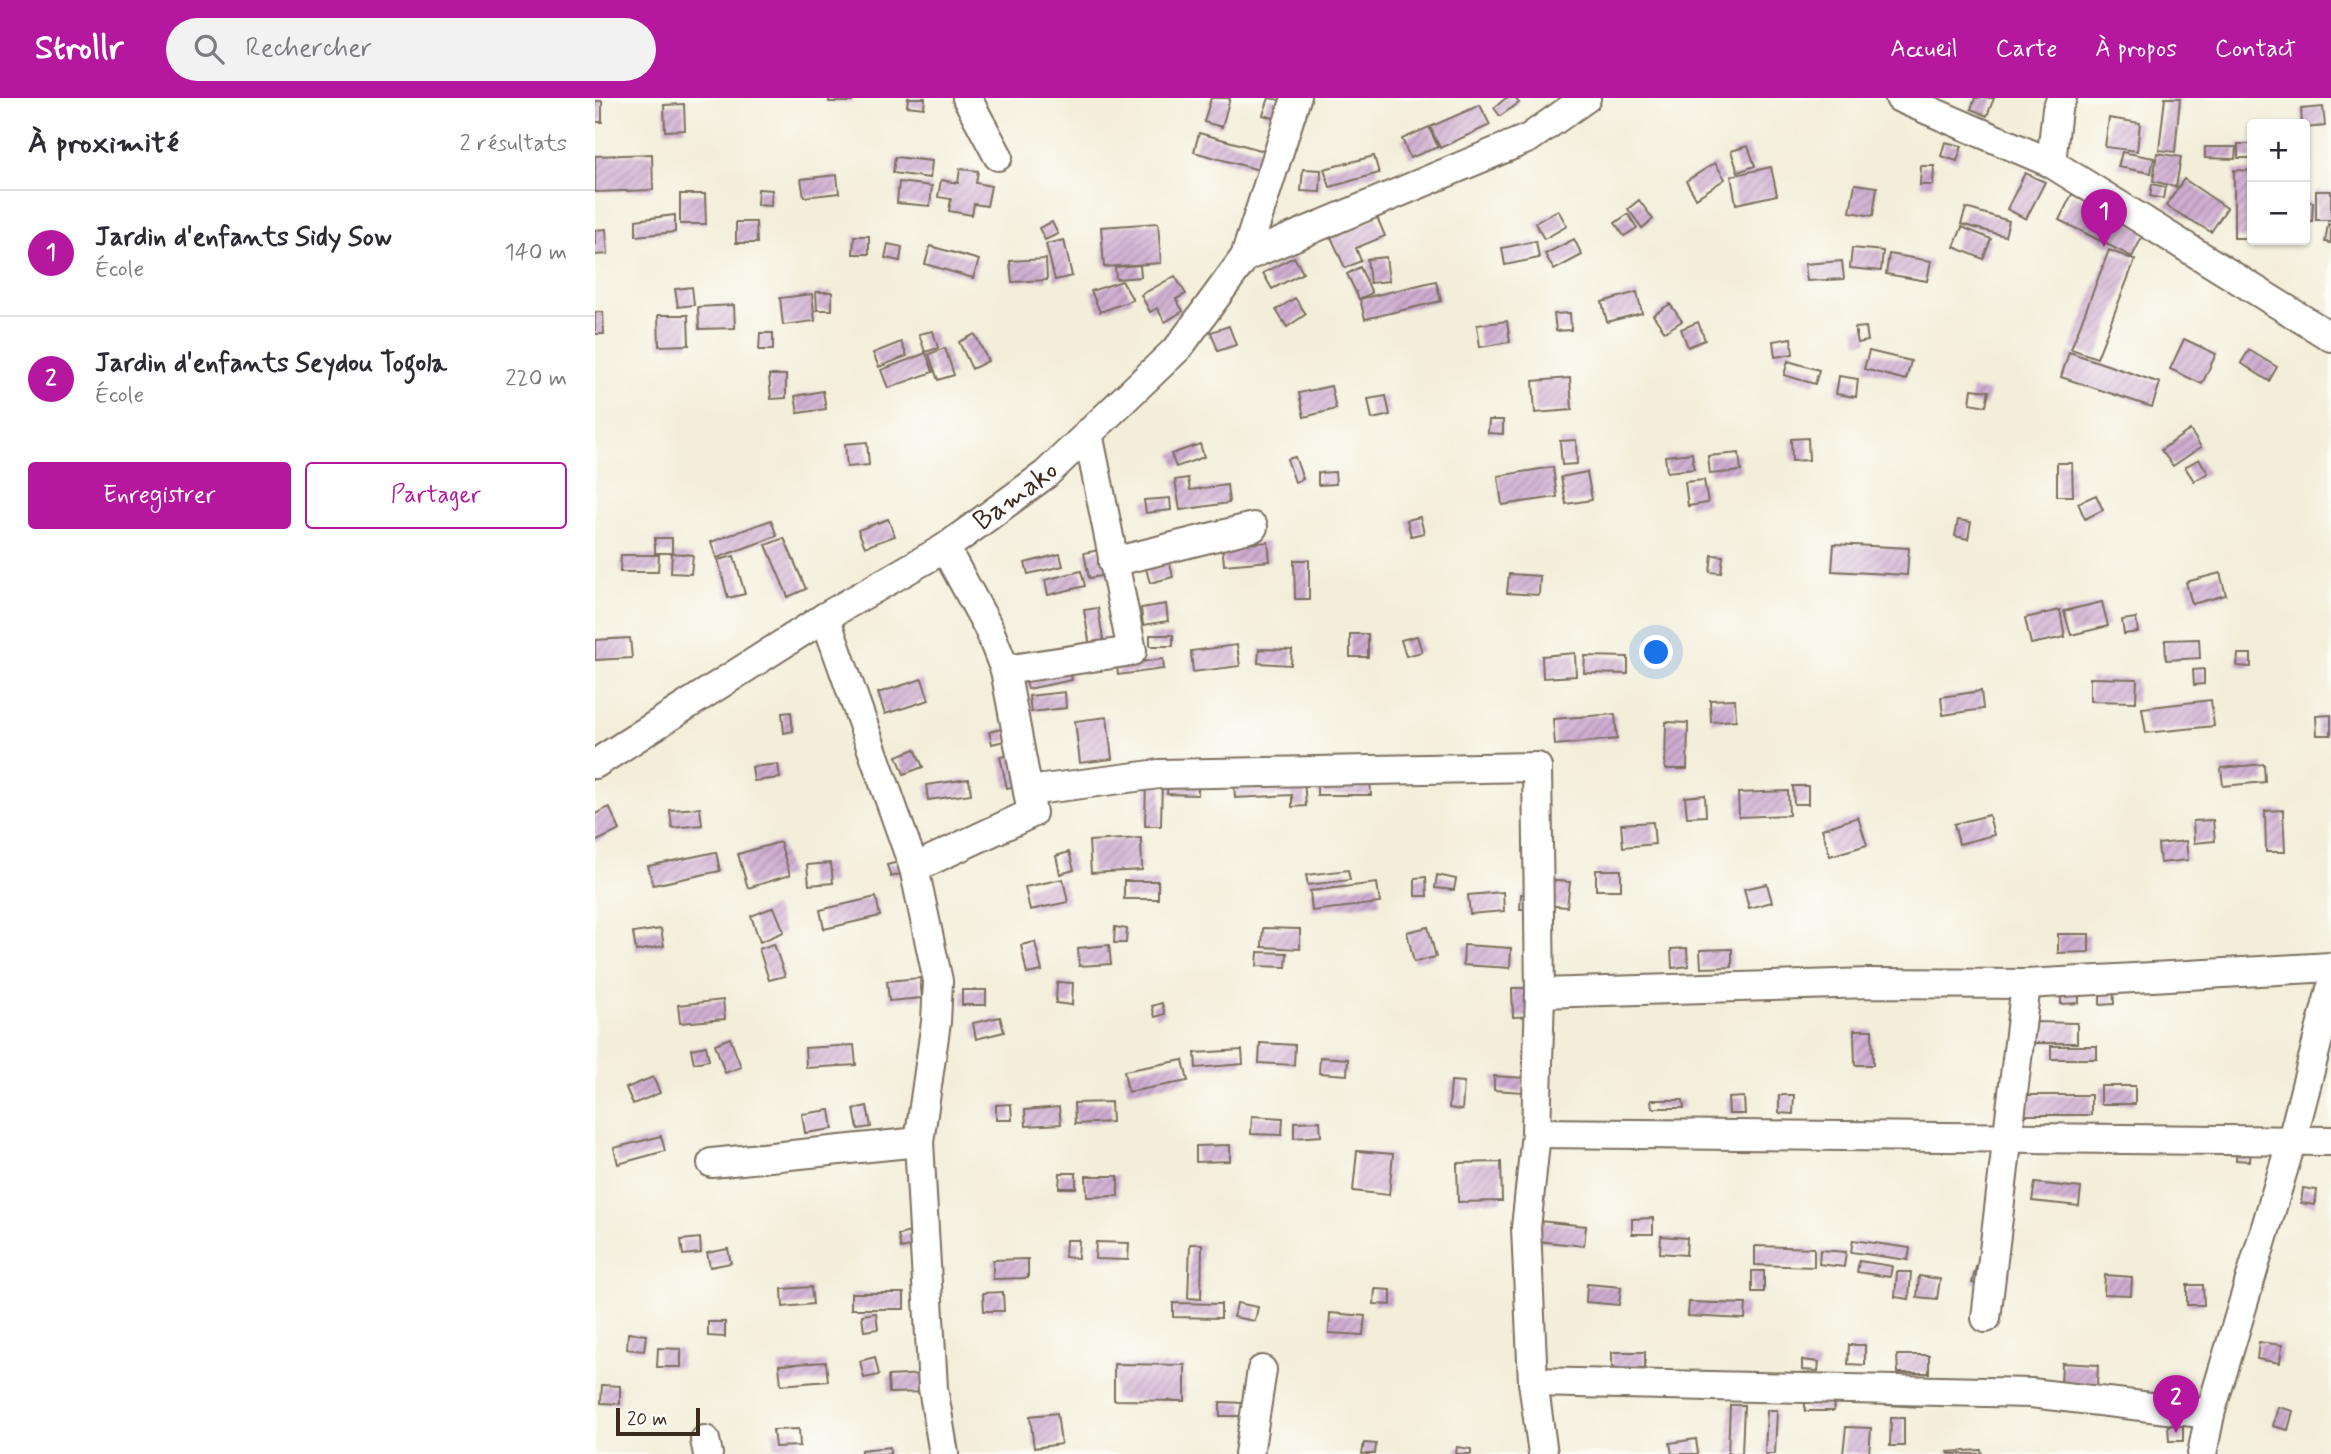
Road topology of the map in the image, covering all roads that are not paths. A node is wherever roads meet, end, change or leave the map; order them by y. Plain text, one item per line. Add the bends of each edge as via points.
1 (967, 98) edge
2 (1296, 98) edge
3 (1586, 98) edge
4 (1900, 98) edge
5 (2062, 98) edge
6 (998, 156) dead end
7 (2050, 163) junction
8 (1245, 257) junction
9 (2331, 337) edge
10 (1088, 433) junction
11 (1253, 527) dead end
12 (945, 548) junction
13 (1113, 562) junction
14 (825, 617) junction
15 (1005, 670) junction
16 (595, 764) edge
17 (1028, 791) junction
18 (914, 868) junction
19 (2331, 967) edge
20 (2026, 984) junction
21 (2331, 989) edge
22 (1540, 993) junction
23 (1536, 1133) junction
24 (2007, 1138) junction
25 (2292, 1140) junction
26 (2331, 1141) edge
27 (919, 1142) junction
28 (712, 1163) dead end
29 (1986, 1318) dead end
30 (1262, 1370) dead end
31 (1533, 1382) junction
32 (2210, 1414) junction
33 (944, 1454) edge
34 (1249, 1454) edge
35 (1543, 1454) edge
36 (2201, 1454) edge

1 - 6 street
2 - 8 street, Bamako
3 - 8 street via 1529,138
4 - 7 street
5 - 7 street
7 - 9 street
8 - 10 street, Bamako via 1179,347
10 - 12 street, Bamako via 1046,474
10 - 13 street
11 - 13 street
12 - 14 street, Bamako
12 - 15 street via 988,627
13 - 15 street via 1132,651
14 - 16 street, Bamako
14 - 18 street
15 - 17 street
17 - 18 street via 1033,813
17 - 22 street via 1159,774 1537,766
18 - 27 street via 938,981
19 - 20 street
20 - 22 street
20 - 24 street
21 - 25 street
22 - 23 street
23 - 24 street
23 - 31 street via 1526,1228
24 - 25 street
24 - 29 street
25 - 26 street
25 - 32 street
27 - 28 street
27 - 33 street via 933,1388
30 - 34 street
31 - 32 street via 2031,1393
31 - 35 street
32 - 36 street

